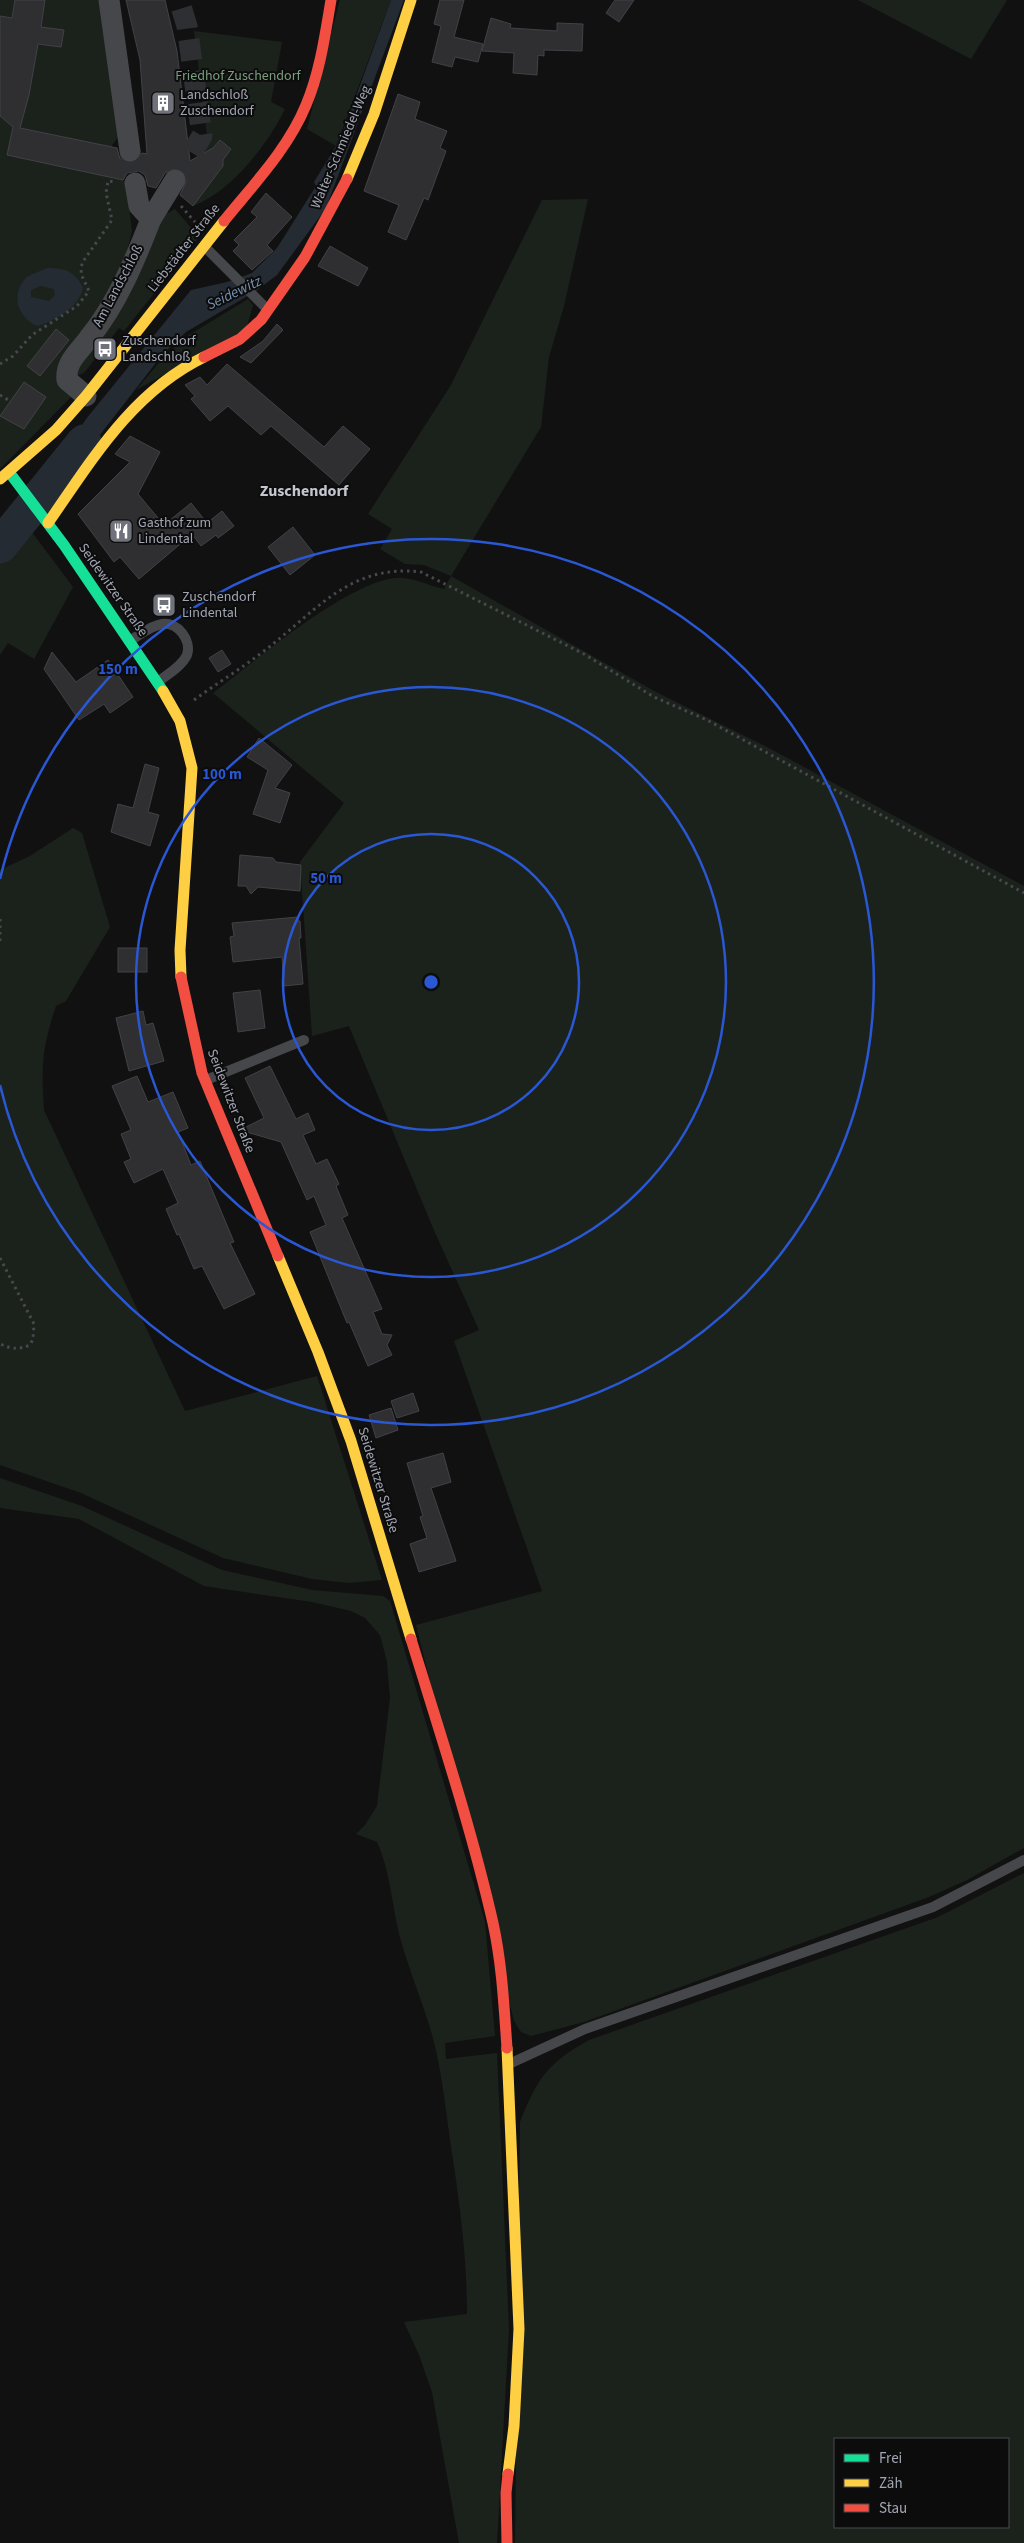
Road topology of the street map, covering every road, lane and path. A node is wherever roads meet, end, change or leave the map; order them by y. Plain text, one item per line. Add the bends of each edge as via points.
1 (109, 0) edge
2 (331, 0) edge
3 (412, 0) edge
4 (130, 151) tunnel mouth
5 (126, 181) joint
6 (172, 186) joint
7 (151, 219) junction
8 (207, 243) junction
9 (268, 310) junction
10 (0, 364) edge
11 (0, 395) edge
12 (86, 396) junction
13 (10, 401) dead end
14 (4, 476) edge
15 (48, 523) junction
16 (131, 641) junction
17 (158, 682) junction
18 (176, 711) junction
19 (1024, 893) edge
20 (0, 919) edge
21 (0, 944) edge
22 (304, 1040) dead end
23 (205, 1080) junction
24 (0, 1258) edge
25 (0, 1344) edge
26 (1024, 1860) edge
27 (508, 2064) junction
28 (507, 2543) edge

1 - 4 street
2 - 8 street, Liebstädter Straße via 320,60 306,104 287,141
3 - 9 street, Walter-Schmiedel-Weg via 393,60 337,203 308,254
5 - 7 street via 139,206
5 - 10 path via 108,181 106,193 112,220 82,263 81,274 89,291 76,306 32,335 13,356
6 - 7 street, Am Landschloß
6 - 8 path
7 - 12 street, Am Landschloß via 106,317 66,370 67,380
8 - 9 lane via 228,270
8 - 12 street, Liebstädter Straße
9 - 15 street, Walter-Schmiedel-Weg via 255,327 236,343 193,362 139,400 117,425
11 - 13 path
12 - 14 street, Liebstädter Straße via 56,430
14 - 15 street, Seidewitzer Straße
15 - 16 street, Seidewitzer Straße
16 - 17 street, Seidewitzer Straße
16 - 17 lane via 152,626 164,623 181,631 187,654
17 - 18 street, Seidewitzer Straße
18 - 19 path via 261,654 331,595 357,580 376,573 421,572 584,654 654,697 715,725
18 - 23 street, Seidewitzer Straße via 192,768 180,950 182,988
20 - 21 path
22 - 23 lane
23 - 27 street, Seidewitzer Straße via 318,1352 351,1441 459,1796 493,1924 503,1988
24 - 25 path via 34,1324 30,1345 12,1349
26 - 27 lane via 933,1907 585,2029
27 - 28 street, Seidewitzer Straße via 519,2329 514,2426 506,2493

